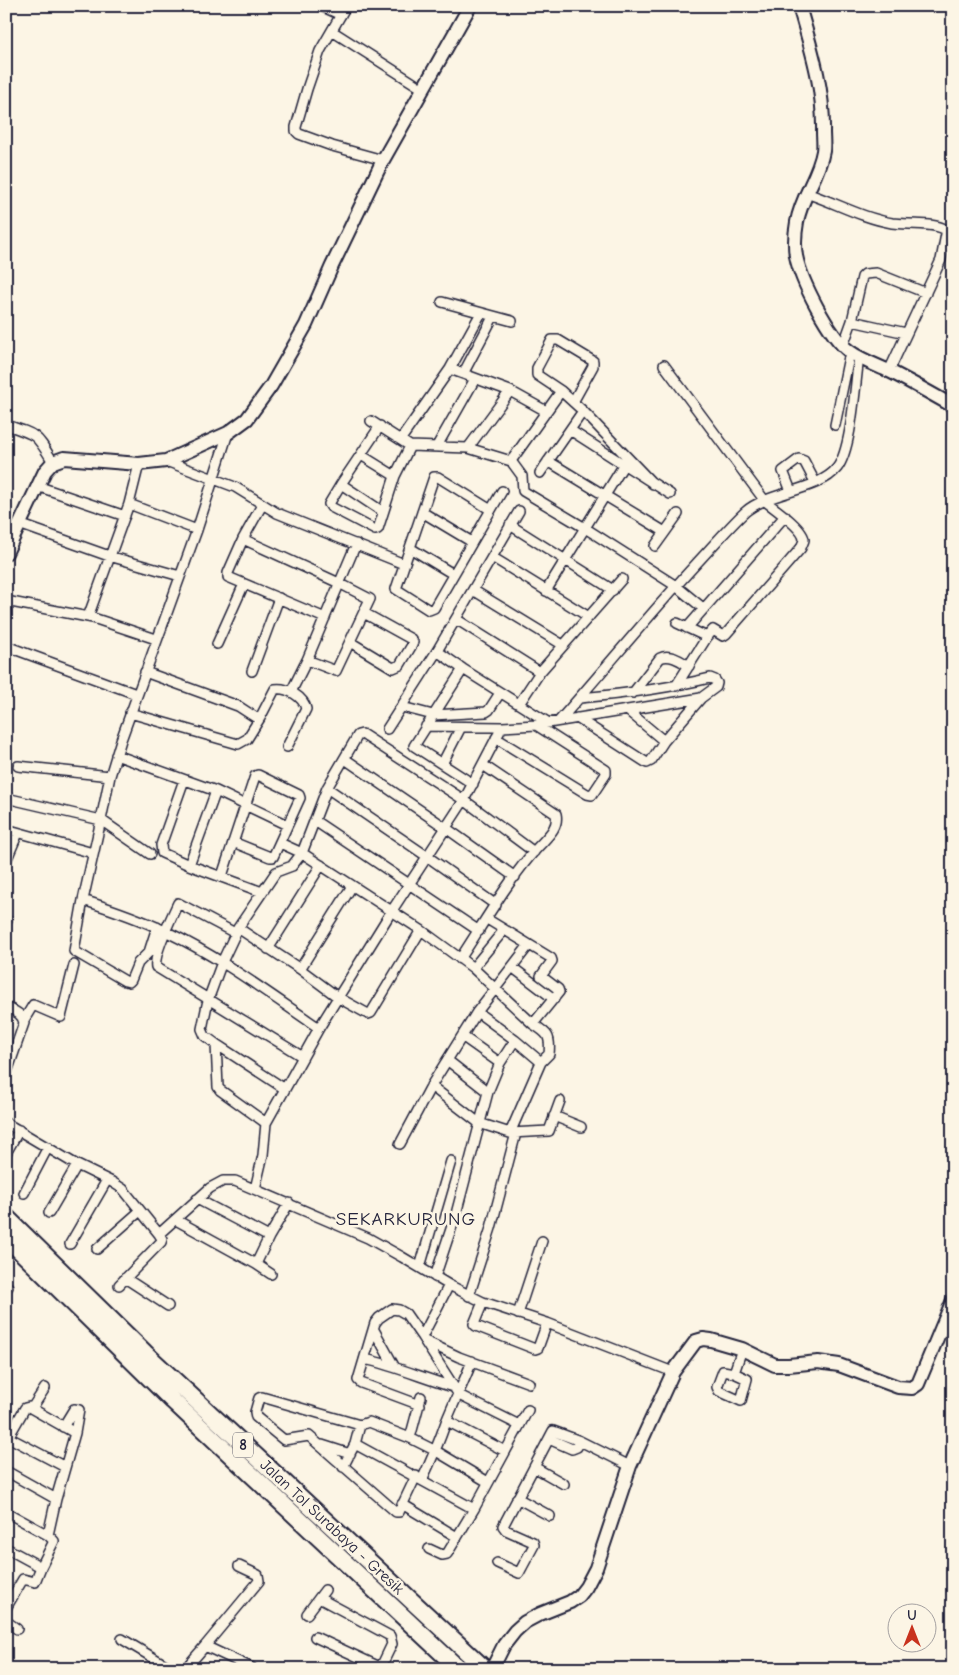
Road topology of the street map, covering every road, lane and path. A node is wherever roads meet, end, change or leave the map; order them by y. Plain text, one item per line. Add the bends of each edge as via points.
1 (321, 6) edge
2 (346, 6) edge
3 (470, 6) edge
4 (799, 6) edge
5 (341, 15) junction
6 (332, 32) junction
7 (423, 89) junction
8 (383, 160) junction
9 (806, 194) junction
10 (926, 293) junction
11 (442, 302) dead end
12 (481, 313) junction
13 (493, 317) junction
14 (512, 321) dead end
15 (852, 321) junction
16 (906, 333) junction
17 (851, 352) junction
18 (664, 365) dead end
19 (450, 369) junction
20 (889, 371) junction
21 (463, 374) junction
22 (475, 379) junction
23 (510, 391) junction
24 (561, 392) junction
25 (573, 402) junction
26 (953, 406) edge
27 (546, 411) junction
28 (583, 412) junction
29 (371, 421) dead end
30 (6, 425) edge
31 (835, 425) dead end
32 (380, 426) junction
33 (570, 430) junction
34 (228, 433) junction
35 (401, 439) junction
36 (410, 446) junction
37 (436, 446) junction
38 (468, 448) junction
39 (361, 455) junction
40 (548, 460) junction
41 (166, 461) junction
42 (511, 461) junction
43 (53, 462) junction
44 (626, 462) junction
45 (139, 464) junction
46 (540, 473) dead end
47 (395, 476) junction
48 (213, 479) junction
49 (815, 482) junction
50 (341, 484) junction
51 (37, 486) junction
52 (502, 491) dead end
53 (791, 491) junction
54 (670, 494) dead end
55 (605, 496) junction
56 (765, 502) junction
57 (129, 504) junction
58 (262, 505) junction
59 (491, 510) junction
60 (519, 511) dead end
61 (383, 512) junction
62 (422, 512) junction
63 (678, 514) dead end
64 (125, 516) junction
65 (785, 516) junction
66 (19, 524) junction
67 (510, 526) junction
68 (585, 528) junction
69 (197, 530) junction
70 (665, 532) junction
71 (243, 540) junction
72 (472, 542) junction
73 (356, 544) junction
74 (656, 546) dead end
75 (410, 548) junction
76 (6, 552) edge
77 (109, 556) junction
78 (492, 557) junction
79 (565, 560) junction
80 (404, 564) junction
81 (453, 574) junction
82 (180, 576) junction
83 (622, 579) dead end
84 (339, 583) junction
85 (244, 584) junction
86 (676, 586) junction
87 (473, 590) junction
88 (612, 590) junction
89 (546, 591) junction
90 (279, 598) junction
91 (6, 601) edge
92 (704, 609) junction
93 (364, 614) junction
94 (88, 617) junction
95 (589, 617) junction
96 (325, 618) junction
97 (456, 619) junction
98 (677, 623) dead end
99 (688, 628) junction
100 (707, 636) junction
101 (156, 639) junction
102 (350, 642) junction
103 (217, 644) dead end
104 (564, 645) junction
105 (6, 646) edge
106 (437, 650) junction
107 (307, 660) junction
108 (689, 666) junction
109 (463, 669) junction
110 (252, 671) dead end
111 (145, 672) junction
112 (540, 672) junction
113 (676, 686) junction
114 (290, 692) junction
115 (500, 692) junction
116 (633, 693) junction
117 (136, 694) junction
118 (580, 698) junction
119 (701, 698) junction
120 (519, 704) junction
121 (402, 707) junction
122 (627, 710) junction
123 (130, 713) junction
124 (434, 715) junction
125 (260, 718) junction
126 (577, 718) junction
127 (559, 721) junction
128 (548, 723) junction
129 (536, 725) junction
130 (426, 726) junction
131 (461, 727) junction
132 (502, 727) junction
133 (387, 729) dead end
134 (496, 738) junction
135 (664, 741) junction
136 (287, 747) dead end
137 (116, 755) junction
138 (345, 759) junction
139 (442, 764) junction
140 (483, 765) junction
141 (18, 766) dead end
142 (110, 776) junction
143 (184, 780) junction
144 (473, 784) junction
145 (327, 788) junction
146 (216, 791) junction
147 (6, 798) edge
148 (464, 800) junction
149 (245, 805) junction
150 (101, 820) junction
151 (315, 821) junction
152 (288, 825) junction
153 (446, 828) junction
154 (6, 829) edge
155 (18, 832) junction
156 (233, 842) junction
157 (280, 843) junction
158 (534, 852) junction
159 (93, 853) junction
160 (302, 853) junction
161 (150, 854) dead end
162 (428, 856) junction
163 (6, 861) edge
164 (189, 865) junction
165 (321, 865) junction
166 (222, 876) junction
167 (515, 877) junction
168 (410, 883) junction
169 (352, 886) junction
170 (262, 892) junction
171 (83, 900) junction
172 (496, 905) junction
173 (391, 912) junction
174 (487, 919) junction
175 (161, 929) junction
176 (421, 930) junction
177 (504, 930) junction
178 (237, 931) junction
179 (479, 931) junction
180 (529, 945) junction
181 (268, 949) junction
182 (460, 959) junction
183 (222, 962) junction
184 (74, 965) dead end
185 (512, 967) junction
186 (473, 968) junction
187 (300, 969) junction
188 (496, 989) junction
189 (338, 998) junction
190 (554, 999) junction
191 (208, 1000) junction
192 (6, 1007) edge
193 (477, 1012) junction
194 (24, 1020) junction
195 (533, 1024) junction
196 (319, 1028) junction
197 (462, 1036) junction
198 (515, 1040) junction
199 (216, 1044) junction
200 (10, 1050) edge
201 (303, 1057) junction
202 (447, 1060) junction
203 (541, 1062) junction
204 (500, 1063) junction
205 (6, 1075) edge
206 (430, 1086) junction
207 (285, 1089) junction
208 (488, 1092) junction
209 (560, 1100) dead end
210 (554, 1116) junction
211 (6, 1123) edge
212 (266, 1123) junction
213 (479, 1123) junction
214 (580, 1127) dead end
215 (19, 1130) junction
216 (513, 1133) junction
217 (400, 1144) dead end
218 (48, 1147) junction
219 (6, 1153) edge
220 (451, 1161) dead end
221 (77, 1165) junction
222 (107, 1180) junction
223 (255, 1189) junction
224 (24, 1193) dead end
225 (197, 1198) junction
226 (289, 1203) junction
227 (140, 1211) junction
228 (49, 1213) dead end
229 (6, 1217) edge
230 (176, 1220) junction
231 (159, 1234) junction
232 (269, 1236) junction
233 (6, 1237) edge
234 (542, 1241) dead end
235 (70, 1244) dead end
236 (96, 1249) dead end
237 (256, 1264) junction
238 (420, 1267) junction
239 (271, 1274) dead end
240 (435, 1277) junction
241 (448, 1286) junction
242 (469, 1296) junction
243 (953, 1300) edge
244 (483, 1302) junction
245 (168, 1306) dead end
246 (518, 1314) junction
247 (547, 1323) junction
248 (374, 1330) junction
249 (424, 1339) junction
250 (742, 1349) junction
251 (365, 1358) junction
252 (472, 1361) junction
253 (394, 1366) junction
254 (442, 1368) junction
255 (673, 1372) junction
256 (734, 1372) dead end
257 (426, 1379) junction
258 (529, 1383) dead end
259 (453, 1387) junction
260 (45, 1388) dead end
261 (459, 1395) junction
262 (32, 1408) junction
263 (528, 1410) dead end
264 (447, 1421) junction
265 (360, 1425) junction
266 (519, 1425) junction
267 (63, 1427) junction
268 (75, 1434) junction
269 (410, 1438) junction
270 (7, 1439) edge
271 (319, 1444) junction
272 (355, 1444) junction
273 (436, 1451) junction
274 (505, 1451) junction
275 (350, 1454) junction
276 (630, 1466) junction
277 (65, 1467) junction
278 (343, 1467) junction
279 (534, 1467) junction
280 (6, 1471) edge
281 (419, 1478) junction
282 (488, 1482) junction
283 (564, 1484) dead end
284 (518, 1498) junction
285 (56, 1499) junction
286 (402, 1504) junction
287 (474, 1509) junction
288 (6, 1512) edge
289 (550, 1516) dead end
290 (48, 1535) junction
291 (457, 1537) junction
292 (6, 1548) edge
293 (429, 1549) dead end
294 (497, 1563) dead end
295 (239, 1566) dead end
296 (41, 1567) junction
297 (325, 1590) dead end
298 (319, 1598) junction
299 (6, 1608) edge
300 (307, 1614) dead end
301 (6, 1622) edge
302 (18, 1629) dead end
303 (315, 1637) dead end
304 (122, 1640) dead end
305 (205, 1646) junction
306 (252, 1668) edge
307 (382, 1668) edge
308 (172, 1669) edge
309 (184, 1669) edge
310 (459, 1669) edge
311 (485, 1669) edge
312 (492, 1669) edge

1 - 5 street
2 - 5 street
3 - 7 main road
4 - 9 main road via 824,107 823,151
5 - 6 street
6 - 7 street
6 - 8 street via 320,51 296,131 332,146
7 - 8 main road
8 - 34 main road via 306,325 261,402 247,420
9 - 10 street via 871,218 946,230 941,260
9 - 17 main road via 797,219 796,257 828,326
10 - 15 street via 876,273 865,274
10 - 16 street
11 - 12 street
12 - 13 street
12 - 19 street
13 - 14 street
13 - 21 street
15 - 16 street
15 - 17 street
16 - 20 street
17 - 20 main road
17 - 31 street
17 - 49 street via 847,448 837,468
18 - 56 street
19 - 21 street
19 - 35 street
20 - 26 main road
21 - 22 street
22 - 23 street
22 - 37 street
23 - 27 street
23 - 38 street
24 - 25 street
24 - 25 street via 536,373 550,343 555,340 593,361
24 - 27 street
25 - 28 street
27 - 42 street
28 - 33 street
28 - 44 street
29 - 32 street
30 - 43 street via 31,432
32 - 35 street
32 - 39 street
33 - 40 street
33 - 44 street
34 - 41 main road
34 - 48 street
35 - 36 street
36 - 37 street
36 - 47 street
37 - 38 street
38 - 42 street
39 - 47 street
39 - 50 street
40 - 46 street
40 - 55 street
41 - 45 main road
41 - 48 street
42 - 68 street via 522,476 523,491
43 - 45 main road via 64,458
43 - 51 main road
44 - 54 street
44 - 55 street
45 - 57 street
47 - 61 street
48 - 58 street via 235,487
48 - 69 street
49 - 53 street
49 - 53 street via 804,461 799,459 783,471
50 - 61 street
50 - 61 street via 329,504 331,507 375,530
51 - 64 street
51 - 66 main road
52 - 59 street
53 - 56 street
55 - 68 street
55 - 70 street
56 - 65 street
56 - 86 street via 747,510
57 - 64 street
57 - 69 street
58 - 71 street
58 - 73 street
59 - 62 street via 434,477
59 - 72 street
60 - 67 street
62 - 72 street
62 - 75 street
63 - 70 street
64 - 77 street
65 - 92 street
65 - 100 street via 802,534 801,548 726,634 723,636 713,630
66 - 76 main road
66 - 77 street
67 - 78 street
67 - 79 street
68 - 79 street
68 - 86 street
69 - 82 street
70 - 74 street
71 - 84 street
71 - 85 street via 228,577
72 - 81 street
73 - 80 street
73 - 84 street
75 - 80 street
75 - 81 street
77 - 82 street
77 - 94 street
78 - 87 street
78 - 89 street
79 - 88 street
79 - 89 street
80 - 81 street via 396,589 429,610 434,608
82 - 101 street
83 - 88 street
84 - 93 street via 368,597 370,602
84 - 96 street
85 - 90 street
85 - 103 street
86 - 92 street
86 - 118 street
87 - 97 street
87 - 104 street
88 - 95 street
89 - 95 street
90 - 96 street
90 - 110 street
91 - 94 street
92 - 99 street
93 - 102 street
93 - 102 street via 414,642 400,665 393,668
94 - 101 street
95 - 104 street
96 - 107 street
97 - 106 street
97 - 112 street
98 - 99 street
99 - 100 street
100 - 108 street
101 - 111 street
102 - 107 street via 336,671
104 - 112 street
105 - 117 street
106 - 109 street
106 - 121 street
107 - 114 street
108 - 113 street
108 - 116 street via 670,656 660,658
109 - 115 street
109 - 124 street
111 - 117 street
111 - 125 street via 238,706
112 - 120 street
113 - 116 street
113 - 119 street via 710,678 715,680 716,687
114 - 125 street via 275,688
114 - 136 street via 304,703 306,709
115 - 120 street
115 - 124 street via 488,711
116 - 118 street
117 - 123 street
118 - 127 street
119 - 122 street
119 - 135 street
120 - 128 street
121 - 124 street
121 - 133 street
122 - 126 street
122 - 135 street
123 - 125 street via 238,744 247,739
123 - 137 street
124 - 130 street
126 - 127 street
126 - 135 street via 646,763 652,761
127 - 128 street
128 - 129 street
129 - 132 street
129 - 134 street via 606,770 592,795
130 - 131 street
130 - 139 street via 414,746
131 - 132 street
131 - 139 street
132 - 134 street
134 - 140 street
137 - 142 street
137 - 143 street
138 - 145 street
138 - 148 street via 358,735 362,734
138 - 153 street
139 - 144 street
140 - 144 street
140 - 158 street via 556,814 557,823 553,831
141 - 142 street
142 - 150 street
143 - 146 street
143 - 164 street via 161,848 162,853
144 - 148 street
145 - 151 street
145 - 162 street
146 - 149 street
146 - 164 street
147 - 150 street
148 - 153 street
148 - 158 street
149 - 152 street
149 - 152 street via 256,775 297,793 300,798
149 - 156 street
150 - 159 street
150 - 161 street
151 - 160 street
151 - 168 street
152 - 157 street
153 - 162 street
153 - 167 street
154 - 155 street
155 - 159 street
155 - 163 street
156 - 157 street via 271,858
156 - 166 street
157 - 160 street
158 - 167 street
159 - 171 street
160 - 165 street
160 - 170 street via 292,866 276,872
162 - 168 street
162 - 172 street
164 - 166 street
165 - 169 street
165 - 181 street
166 - 170 street
167 - 172 street
168 - 173 street
168 - 179 street
169 - 173 street
169 - 187 street
170 - 178 street
171 - 175 street
171 - 175 street via 74,951 125,981 131,980 138,963 149,952
172 - 174 street
173 - 176 street
173 - 189 street
174 - 177 street
174 - 179 street
175 - 178 street via 178,902
175 - 183 street
175 - 191 street via 156,967
176 - 182 street
176 - 189 street via 368,1014
177 - 180 street
177 - 186 street
178 - 181 street
178 - 183 street
179 - 182 street
180 - 185 street
180 - 190 street via 551,958 541,976 558,989
181 - 187 street
182 - 186 street
183 - 191 street
183 - 196 street
184 - 194 street via 61,1017 34,1005
185 - 188 street
185 - 190 street
186 - 188 street
187 - 189 street
188 - 193 street
188 - 195 street
189 - 196 street
190 - 195 street
191 - 199 street via 202,1029 205,1036
191 - 201 street
192 - 194 street
193 - 197 street
193 - 198 street
194 - 200 street
195 - 203 street via 549,1039 549,1054
196 - 201 street
197 - 202 street
197 - 204 street
198 - 203 street
198 - 204 street
199 - 207 street
199 - 212 street via 218,1087
200 - 205 street
201 - 207 street
202 - 206 street
202 - 208 street
203 - 216 street
204 - 208 street
206 - 213 street
206 - 217 street
207 - 212 street
208 - 213 street
209 - 210 street
210 - 214 street
210 - 216 street via 549,1131
211 - 215 street
212 - 223 street
213 - 216 street
213 - 240 street via 456,1214
215 - 218 street
215 - 219 street
216 - 242 street via 491,1228
218 - 221 street
218 - 224 street
220 - 238 street
221 - 222 street
221 - 228 street
222 - 227 street via 123,1189
222 - 235 street
223 - 225 street via 236,1181 223,1181
223 - 226 street
225 - 230 street
225 - 232 street
226 - 232 street
226 - 238 street via 368,1238
227 - 231 street
227 - 236 street
229 - 311 highway, Jalan Tol Surabaya - Gresik / 8 via 151,1359
230 - 231 street
230 - 237 street
231 - 245 street via 160,1242 122,1282
232 - 237 street
233 - 310 highway, Jalan Tol Surabaya - Gresik / 8 via 173,1401
234 - 246 street
237 - 239 street
238 - 240 street
240 - 241 street
241 - 242 street
241 - 249 street
242 - 244 street
243 - 250 main road via 918,1384 912,1388 898,1387 839,1365 818,1362 775,1365
244 - 246 street
244 - 247 street via 475,1320 476,1326 535,1349
246 - 247 street
247 - 255 street
248 - 249 street via 379,1318 392,1309 399,1310 406,1314
248 - 251 street
248 - 253 street
249 - 252 street
249 - 254 street
250 - 255 main road via 711,1340 696,1341
250 - 256 street
251 - 253 street
251 - 269 street via 359,1382 421,1401
252 - 258 street
252 - 261 street
253 - 257 street
254 - 257 street
254 - 259 street
255 - 276 main road
257 - 259 street
259 - 261 street
260 - 262 street
261 - 264 street
261 - 266 street
262 - 267 street
262 - 270 street via 25,1408
263 - 266 street
264 - 273 street
264 - 274 street
265 - 269 street via 374,1423
265 - 271 street via 259,1398 255,1415 284,1440 307,1436
265 - 272 street
266 - 274 street
267 - 268 street
267 - 268 street via 74,1408 79,1410
268 - 277 street
269 - 273 street
270 - 277 street
271 - 275 street
271 - 278 street
272 - 275 street
272 - 281 street
273 - 281 street
273 - 282 street
274 - 282 street
275 - 278 street
276 - 279 street via 580,1441 572,1448 548,1439
276 - 312 main road via 596,1568 586,1587 570,1602 525,1622 504,1645
277 - 285 street
278 - 286 street via 396,1512
279 - 283 street
279 - 284 street
280 - 285 street
281 - 286 street
281 - 287 street
282 - 287 street
284 - 289 street
284 - 294 street via 503,1526 534,1545 519,1573
285 - 290 street
286 - 291 street
287 - 291 street
288 - 290 street
290 - 296 street via 54,1544
291 - 293 street via 445,1555
292 - 296 street
295 - 305 street via 260,1579
296 - 299 street via 34,1582 23,1578
297 - 298 street
298 - 300 street
298 - 307 street via 390,1636 392,1644
301 - 302 street
303 - 307 street
304 - 308 street
305 - 306 street
305 - 309 street

